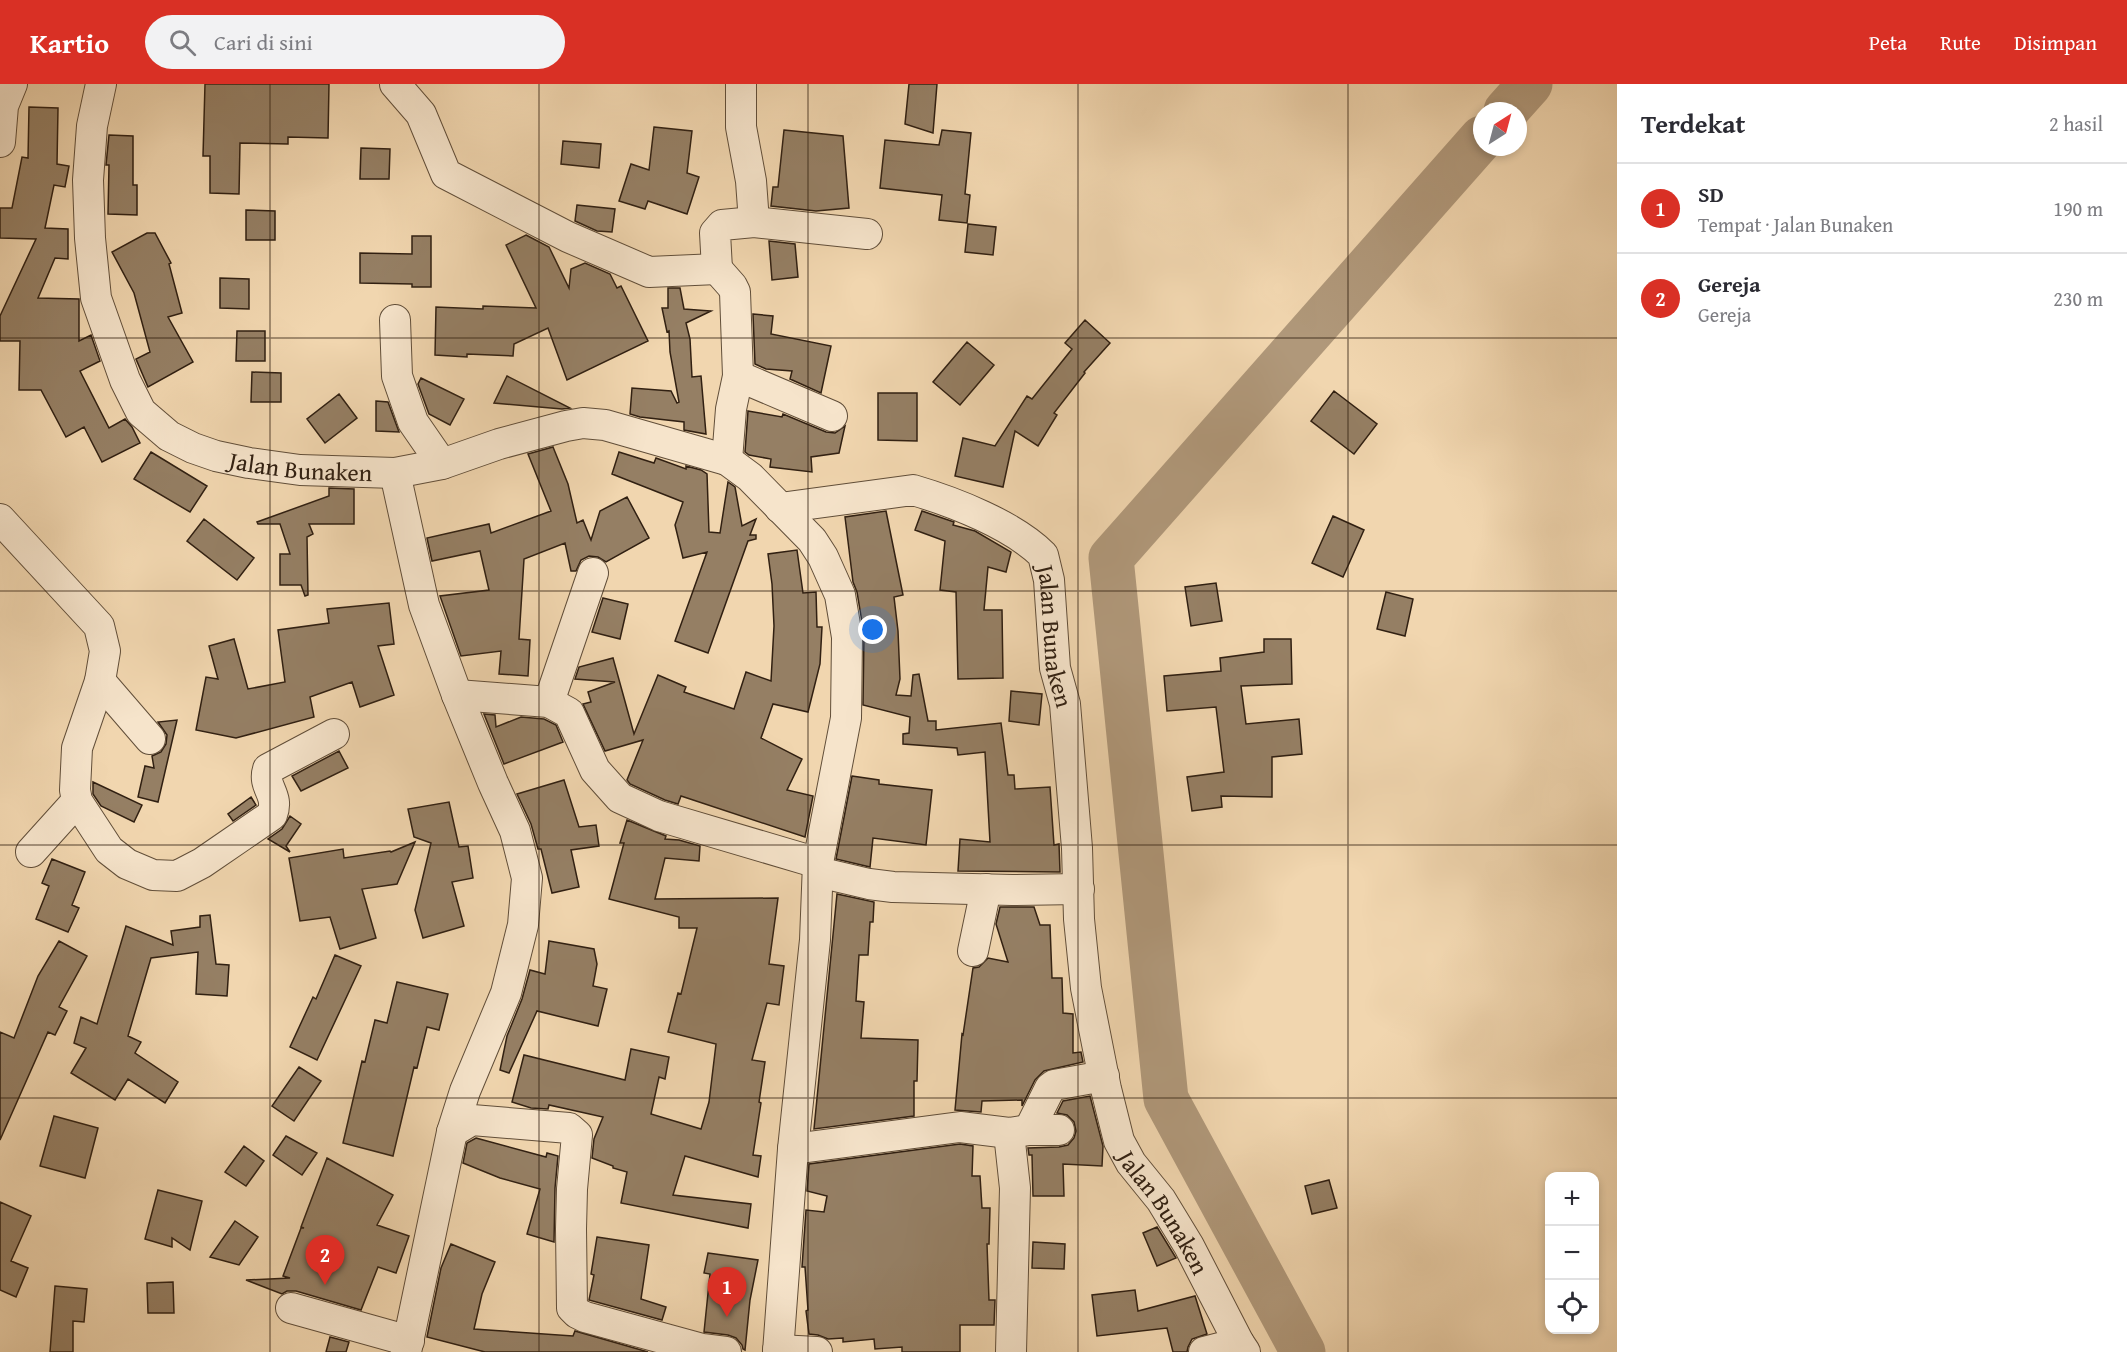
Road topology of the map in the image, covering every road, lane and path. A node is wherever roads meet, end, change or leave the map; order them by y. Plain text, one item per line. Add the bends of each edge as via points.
1 (12, 84) edge
2 (101, 84) edge
3 (395, 84) edge
4 (741, 84) edge
5 (0, 142) edge
6 (754, 222) junction
7 (867, 234) dead end
8 (717, 269) junction
9 (395, 320) dead end
10 (738, 376) junction
11 (832, 416) dead end
12 (727, 460) junction
13 (442, 464) junction
14 (395, 473) junction
15 (780, 508) junction
16 (0, 519) edge
17 (593, 573) dead end
18 (100, 681) junction
19 (457, 695) junction
20 (549, 702) junction
21 (334, 734) dead end
22 (150, 739) dead end
23 (77, 801) junction
24 (31, 852) dead end
25 (818, 868) junction
26 (986, 889) junction
27 (1079, 889) junction
28 (973, 951) dead end
29 (1104, 1076) junction
30 (1059, 1130) dead end
31 (1019, 1131) junction
32 (452, 1132) junction
33 (793, 1149) junction
34 (291, 1308) dead end
35 (407, 1347) edge
36 (1242, 1348) edge
37 (778, 1351) edge
38 (726, 1352) edge
39 (817, 1352) edge
40 (1011, 1352) edge
41 (1204, 1352) edge

1 - 5 street via 3,106
2 - 14 street, Jalan Bunaken via 92,126 88,180 96,298 124,380 141,412 169,436 216,456 300,470
3 - 8 street via 421,114 446,174 568,237 649,272
4 - 6 street via 741,126
6 - 7 street
6 - 8 street via 718,227
8 - 10 street via 735,292
9 - 13 street via 397,376 413,422
10 - 11 street
10 - 12 street
12 - 13 street, Jalan Bunaken via 605,425 583,423 498,444
12 - 15 street, Jalan Bunaken
13 - 14 street, Jalan Bunaken
14 - 19 street via 424,605
15 - 25 street, Jalan Bunaken via 824,557 840,595 847,637 846,718
15 - 27 street, Jalan Bunaken via 913,490 1006,527 1043,555 1049,580 1055,668 1065,704
16 - 18 street via 99,626 105,651
17 - 20 street
18 - 22 street
18 - 23 street via 77,748
19 - 20 street
19 - 32 street via 515,831 526,878 523,925 506,993 465,1090
20 - 25 street via 569,712 595,770 620,798 659,816
21 - 23 street via 268,769 266,783 275,800 272,815 177,876 153,875 127,864 110,850
23 - 24 street
25 - 26 street via 893,887
25 - 33 street, Jalan Bunaken via 815,940
26 - 27 street
26 - 28 street
27 - 29 street, Jalan Bunaken via 1086,988
29 - 31 street via 1054,1085
29 - 36 street, Jalan Bunaken via 1119,1141 1189,1246
30 - 31 street
31 - 33 street via 960,1127
31 - 40 street
32 - 35 street
32 - 38 street via 472,1120 588,1129 577,1135 572,1189 572,1308 585,1317
33 - 37 street, Jalan Bunaken
34 - 35 street
36 - 41 street
37 - 39 street

